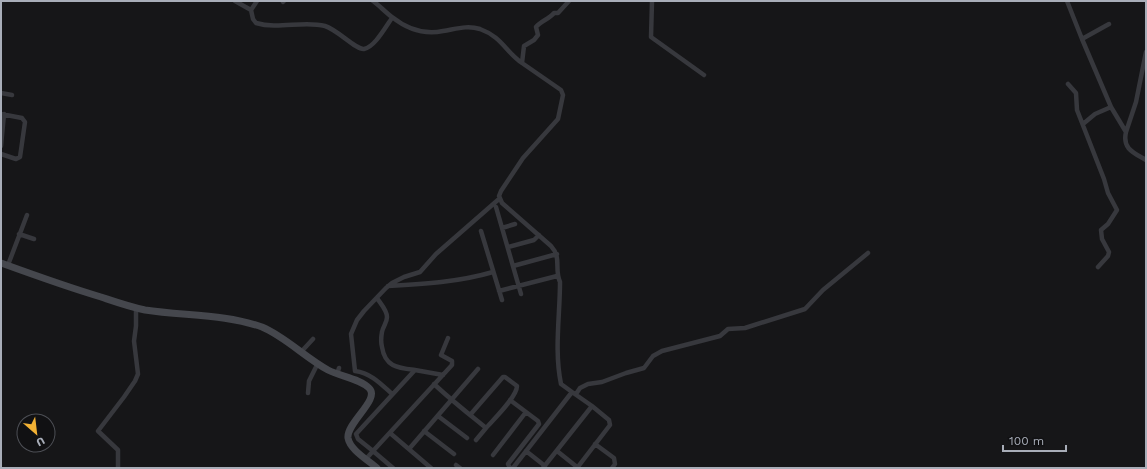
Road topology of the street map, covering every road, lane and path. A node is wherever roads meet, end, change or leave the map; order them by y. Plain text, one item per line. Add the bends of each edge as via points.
1 (235, 1) edge
2 (258, 1) edge
3 (373, 1) edge
4 (569, 1) edge
5 (652, 1) edge
6 (1067, 1) edge
7 (252, 10) junction
8 (392, 18) junction
9 (1109, 24) dead end
10 (1082, 39) junction
11 (1146, 52) edge
12 (522, 63) junction
13 (704, 75) dead end
14 (1068, 84) dead end
15 (1, 93) edge
16 (12, 95) dead end
17 (1111, 107) junction
18 (3, 114) edge
19 (1083, 124) junction
20 (1126, 132) junction
21 (1, 146) edge
22 (1, 154) edge
23 (1146, 160) edge
24 (499, 199) junction
25 (496, 207) dead end
26 (27, 215) dead end
27 (514, 224) dead end
28 (502, 228) junction
29 (481, 231) dead end
30 (19, 234) junction
31 (539, 235) junction
32 (34, 239) dead end
33 (508, 247) junction
34 (868, 253) dead end
35 (557, 254) junction
36 (4, 264) edge
37 (513, 266) junction
38 (1098, 267) dead end
39 (493, 272) junction
40 (557, 276) junction
41 (388, 286) junction
42 (519, 286) junction
43 (499, 291) junction
44 (522, 294) dead end
45 (377, 298) junction
46 (502, 300) dead end
47 (136, 308) junction
48 (448, 338) dead end
49 (313, 339) dead end
50 (301, 352) junction
51 (318, 363) junction
52 (478, 369) dead end
53 (415, 370) junction
54 (355, 371) junction
55 (443, 375) junction
56 (353, 380) junction
57 (434, 384) junction
58 (308, 393) dead end
59 (574, 393) junction
60 (392, 394) junction
61 (451, 400) junction
62 (510, 400) junction
63 (592, 406) junction
64 (526, 412) junction
65 (438, 416) junction
66 (470, 416) junction
67 (486, 428) junction
68 (424, 431) junction
69 (390, 433) junction
70 (467, 438) dead end
71 (476, 440) dead end
72 (596, 444) junction
73 (409, 449) junction
74 (373, 451) junction
75 (526, 451) junction
76 (557, 451) junction
77 (454, 454) dead end
78 (493, 455) dead end
79 (366, 459) junction
80 (544, 467) edge
81 (118, 468) edge
82 (377, 468) edge
83 (393, 468) edge
84 (431, 468) edge
85 (511, 468) edge
86 (577, 468) edge
87 (612, 468) edge

1 - 7 street
2 - 7 street
3 - 8 street
4 - 12 street via 536,27 538,35 524,46
5 - 13 street via 650,37
6 - 10 street
7 - 8 street via 256,23 272,26 323,26 338,31 362,49 373,44
8 - 12 street via 412,30 426,32 468,27 480,29 500,40 511,55
9 - 10 street
10 - 17 street
11 - 20 street via 1136,102
12 - 24 street via 561,90 561,110 558,119 519,164 501,191
14 - 19 street via 1076,93 1077,110
15 - 16 street
17 - 19 street via 1095,114
17 - 20 street
18 - 21 street
18 - 22 street via 22,118 25,122 20,158
19 - 38 street via 1108,193 1117,210 1101,230 1102,239 1109,252
20 - 23 street via 1128,148
24 - 31 street
24 - 41 street via 436,254 420,272 396,280
25 - 28 street
26 - 30 street
27 - 28 street
28 - 33 street
29 - 39 street
30 - 32 street
30 - 36 street
31 - 33 street via 534,240
31 - 35 street
33 - 37 street
34 - 59 street via 823,290 805,309 745,328 728,330 718,337 662,351 644,368 588,384
35 - 37 street
35 - 40 street
36 - 47 street
37 - 42 street
39 - 41 street via 450,281
39 - 43 street
40 - 42 street
40 - 59 street via 560,282 557,340 560,382 564,388
41 - 45 street
42 - 43 street
42 - 44 street
43 - 46 street
45 - 53 street via 387,314 382,332 383,353 393,366
45 - 54 street via 364,311 352,330
47 - 50 street via 216,317 254,325 274,333
47 - 81 street via 134,341 138,374 98,431 116,447 119,457
48 - 55 street via 441,355 453,363
49 - 50 street
50 - 51 street
51 - 56 street
51 - 58 street via 309,381
52 - 61 street
53 - 55 street
53 - 60 street
54 - 56 street
54 - 60 street via 367,374
55 - 57 street
56 - 79 street via 369,387 372,392 349,431 348,438
57 - 61 street
57 - 69 street
59 - 63 street
59 - 75 street
60 - 74 street via 356,434 358,439
61 - 65 street
61 - 66 street
62 - 64 street
62 - 66 street via 517,390 516,386 504,377
62 - 67 street
63 - 72 street via 610,424
63 - 76 street
64 - 78 street
64 - 85 street via 539,424 508,464
65 - 68 street
65 - 70 street
66 - 67 street
67 - 71 street
68 - 73 street
68 - 77 street
69 - 73 street
69 - 74 street
72 - 86 street
72 - 87 street via 614,458 615,464
73 - 84 street
74 - 79 street
74 - 83 street
75 - 80 street
75 - 85 street
76 - 80 street
76 - 86 street
79 - 82 street

